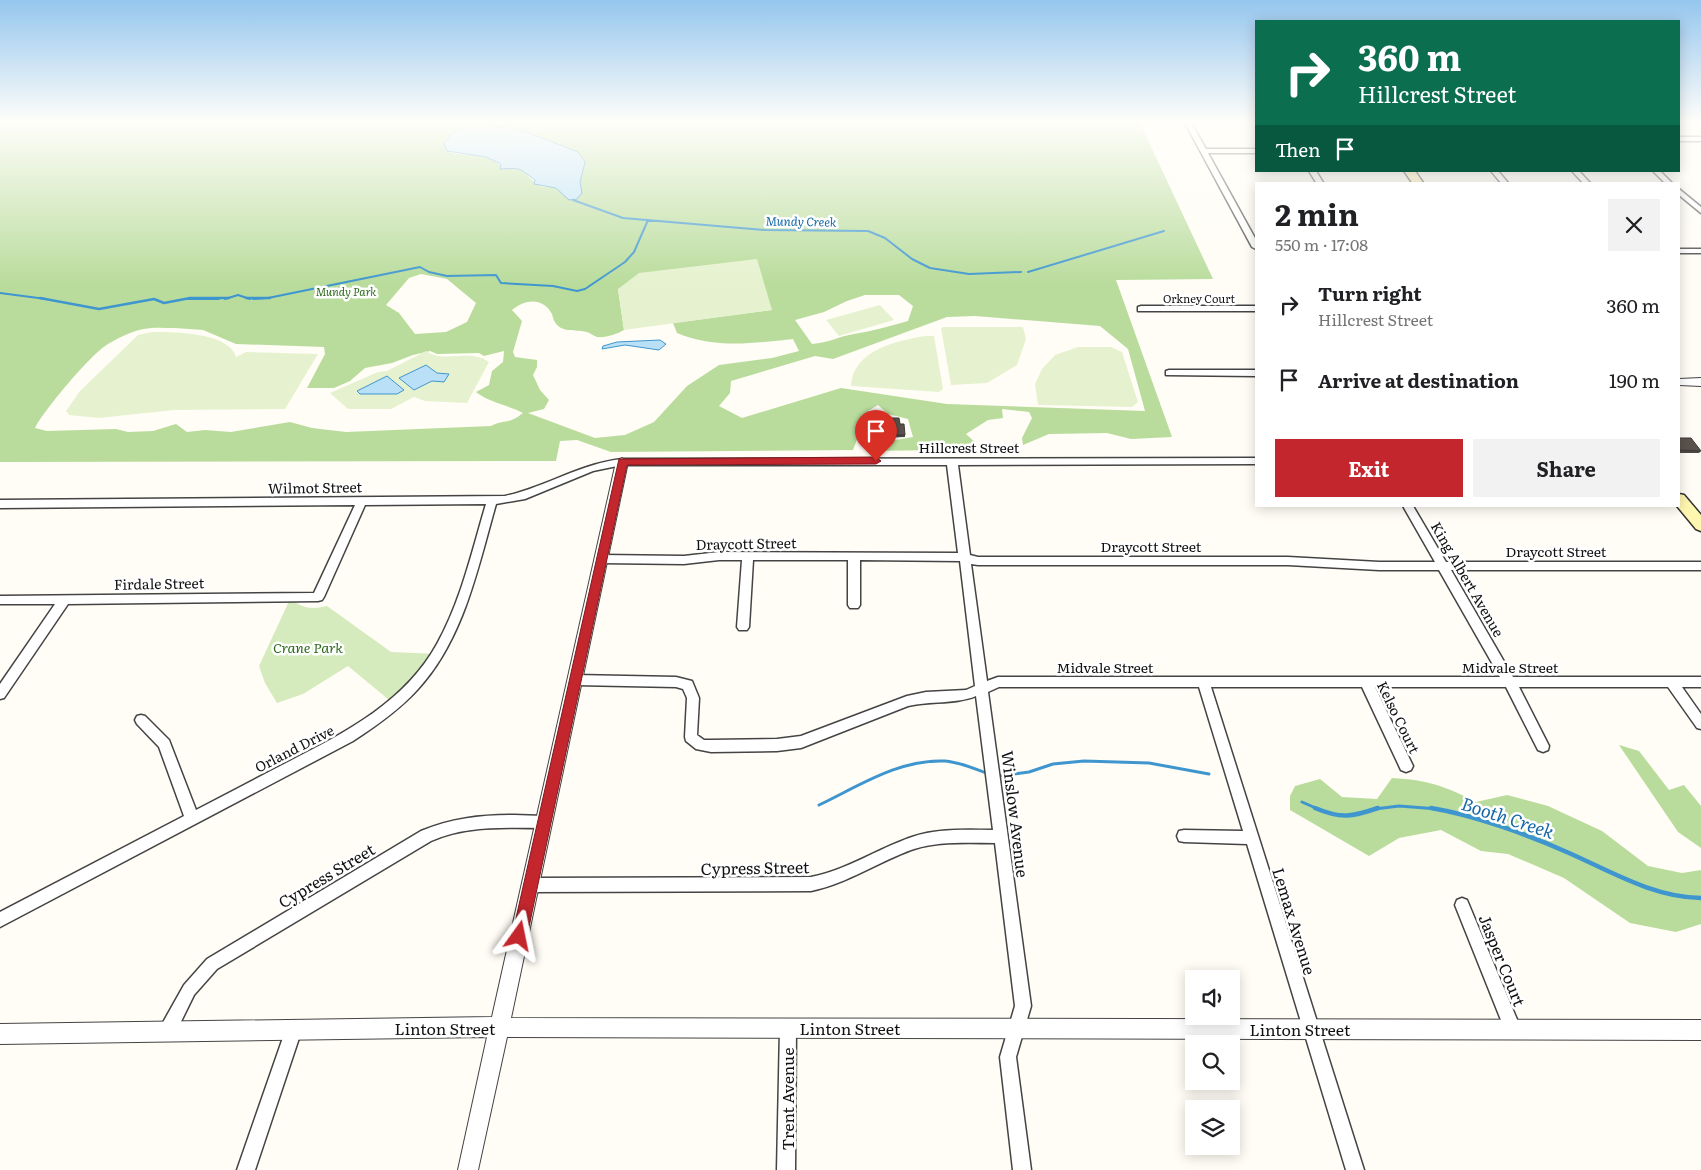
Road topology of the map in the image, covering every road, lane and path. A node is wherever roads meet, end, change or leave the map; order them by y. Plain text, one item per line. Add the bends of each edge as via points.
1 (1217, 176) edge
2 (1680, 192) edge
3 (1701, 211) edge
4 (1255, 245) edge
5 (1701, 251) edge
6 (1680, 252) edge
7 (1141, 309) dead end
8 (1255, 309) edge
9 (1169, 373) dead end
10 (1255, 373) edge
11 (1680, 382) edge
12 (1701, 382) edge
13 (1255, 460) edge
14 (952, 461) junction
15 (622, 462) junction
16 (492, 500) junction
17 (1680, 500) edge
18 (362, 501) junction
19 (0, 504) edge
20 (1409, 507) edge
21 (1701, 525) edge
22 (748, 556) junction
23 (854, 557) junction
24 (602, 559) junction
25 (965, 559) junction
26 (1443, 566) junction
27 (1701, 566) edge
28 (65, 599) junction
29 (0, 600) edge
30 (854, 605) dead end
31 (743, 627) dead end
32 (575, 680) junction
33 (1509, 681) junction
34 (1366, 682) junction
35 (1671, 682) junction
36 (1701, 682) edge
37 (1204, 683) junction
38 (983, 689) junction
39 (0, 694) edge
40 (140, 720) dead end
41 (1701, 724) edge
42 (1543, 746) dead end
43 (1406, 766) dead end
44 (192, 818) junction
45 (544, 822) junction
46 (1001, 836) junction
47 (1184, 836) dead end
48 (1251, 838) junction
49 (530, 885) junction
50 (1462, 904) dead end
51 (0, 920) edge
52 (499, 1027) junction
53 (788, 1028) junction
54 (1015, 1028) junction
55 (1309, 1029) junction
56 (1513, 1029) junction
57 (294, 1030) junction
58 (1701, 1030) edge
59 (167, 1032) junction
60 (0, 1034) edge
61 (246, 1170) edge
62 (468, 1170) edge
63 (786, 1170) edge
64 (1022, 1170) edge
65 (1355, 1170) edge

1 - 4 street
2 - 3 street
5 - 6 street
7 - 8 street, Orkney Court
9 - 10 street
11 - 12 street
13 - 14 street, Hillcrest Street
14 - 15 street, Hillcrest Street
14 - 25 street, Winslow Avenue
15 - 16 street, Wilmot Street via 585,468 532,494
15 - 24 street
16 - 18 street, Wilmot Street
16 - 44 street, Orland Drive via 453,621 438,654 414,685 376,719 348,736
17 - 21 main road
18 - 19 street, Wilmot Street
18 - 28 street, Firdale Street via 318,596
20 - 26 street, King Albert Avenue
22 - 23 street, Draycott Street
22 - 24 street, Draycott Street via 684,560
22 - 31 street
23 - 25 street, Draycott Street via 954,556
23 - 30 street
24 - 32 street
25 - 26 street, Draycott Street via 1297,561
25 - 38 street, Winslow Avenue
26 - 27 street, Draycott Street
26 - 33 street, King Albert Avenue
28 - 29 street, Firdale Street
28 - 39 street
32 - 38 street, Midvale Street via 688,685 693,698 691,737 701,745 711,746 802,742 907,701 926,696 967,695
32 - 45 street
33 - 34 street, Midvale Street
33 - 35 street, Midvale Street
33 - 42 street, King Albert Avenue
34 - 37 street, Midvale Street
34 - 43 street, Kelso Court
35 - 36 street, Midvale Street
35 - 41 street
37 - 38 street, Midvale Street via 998,682
37 - 48 street, Lemax Avenue
38 - 46 street, Winslow Avenue
40 - 44 street via 164,744
44 - 51 street, Orland Drive
45 - 49 street
45 - 59 street, Cypress Street via 461,824 426,836 212,964 189,990
46 - 49 street, Cypress Street via 926,839 904,846 846,875 811,884
46 - 54 street, Winslow Avenue via 1023,1006
47 - 48 street
48 - 55 street, Lemax Avenue
49 - 52 street
50 - 56 street, Jasper Court
52 - 53 street, Linton Street
52 - 57 street, Linton Street
52 - 62 street
53 - 54 street, Linton Street
53 - 63 street, Trent Avenue
54 - 55 street, Linton Street
54 - 64 street, Winslow Avenue via 1008,1057
55 - 56 street, Linton Street
55 - 65 street, Lemax Avenue
56 - 58 street, Linton Street
57 - 59 street, Linton Street
57 - 61 street
59 - 60 street, Linton Street

